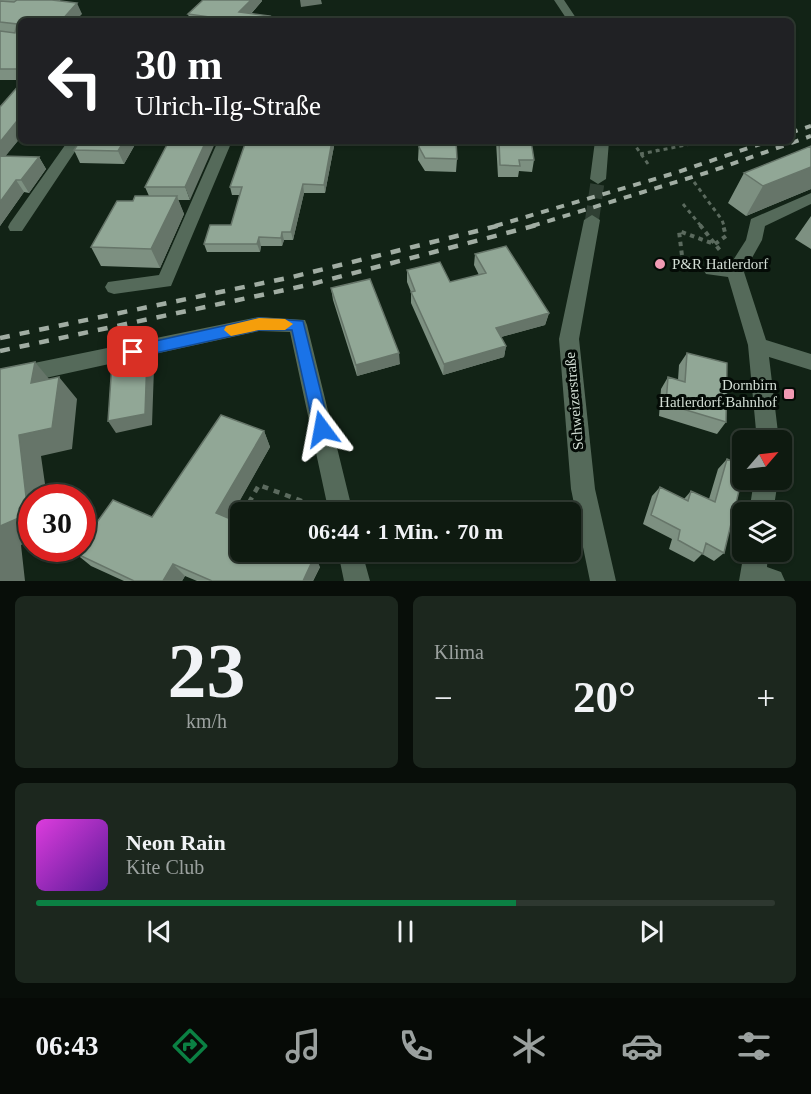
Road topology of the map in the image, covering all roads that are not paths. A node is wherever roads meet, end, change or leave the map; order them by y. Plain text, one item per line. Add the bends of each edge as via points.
1 (560, 0) edge
2 (571, 18) edge
3 (73, 144) edge
4 (224, 144) edge
5 (602, 144) edge
6 (598, 179) tunnel mouth
7 (811, 198) edge
8 (175, 207) edge
9 (196, 207) junction
10 (592, 220) tunnel mouth
11 (16, 227) dead end
12 (711, 269) dead end
13 (735, 272) junction
14 (114, 287) dead end
15 (758, 345) junction
16 (811, 362) edge
17 (0, 379) edge
18 (767, 430) edge
19 (331, 502) edge
20 (352, 562) edge
21 (357, 581) edge
22 (603, 581) edge

1 - 2 street
3 - 11 street
4 - 9 street
5 - 6 street
7 - 13 street via 757,223 754,240
8 - 9 street
9 - 14 street via 165,281
10 - 22 street, Schweizerstraße via 569,339 582,489
12 - 13 street
13 - 15 street
15 - 16 street
15 - 18 street
17 - 19 street via 259,324 298,325
20 - 21 street

